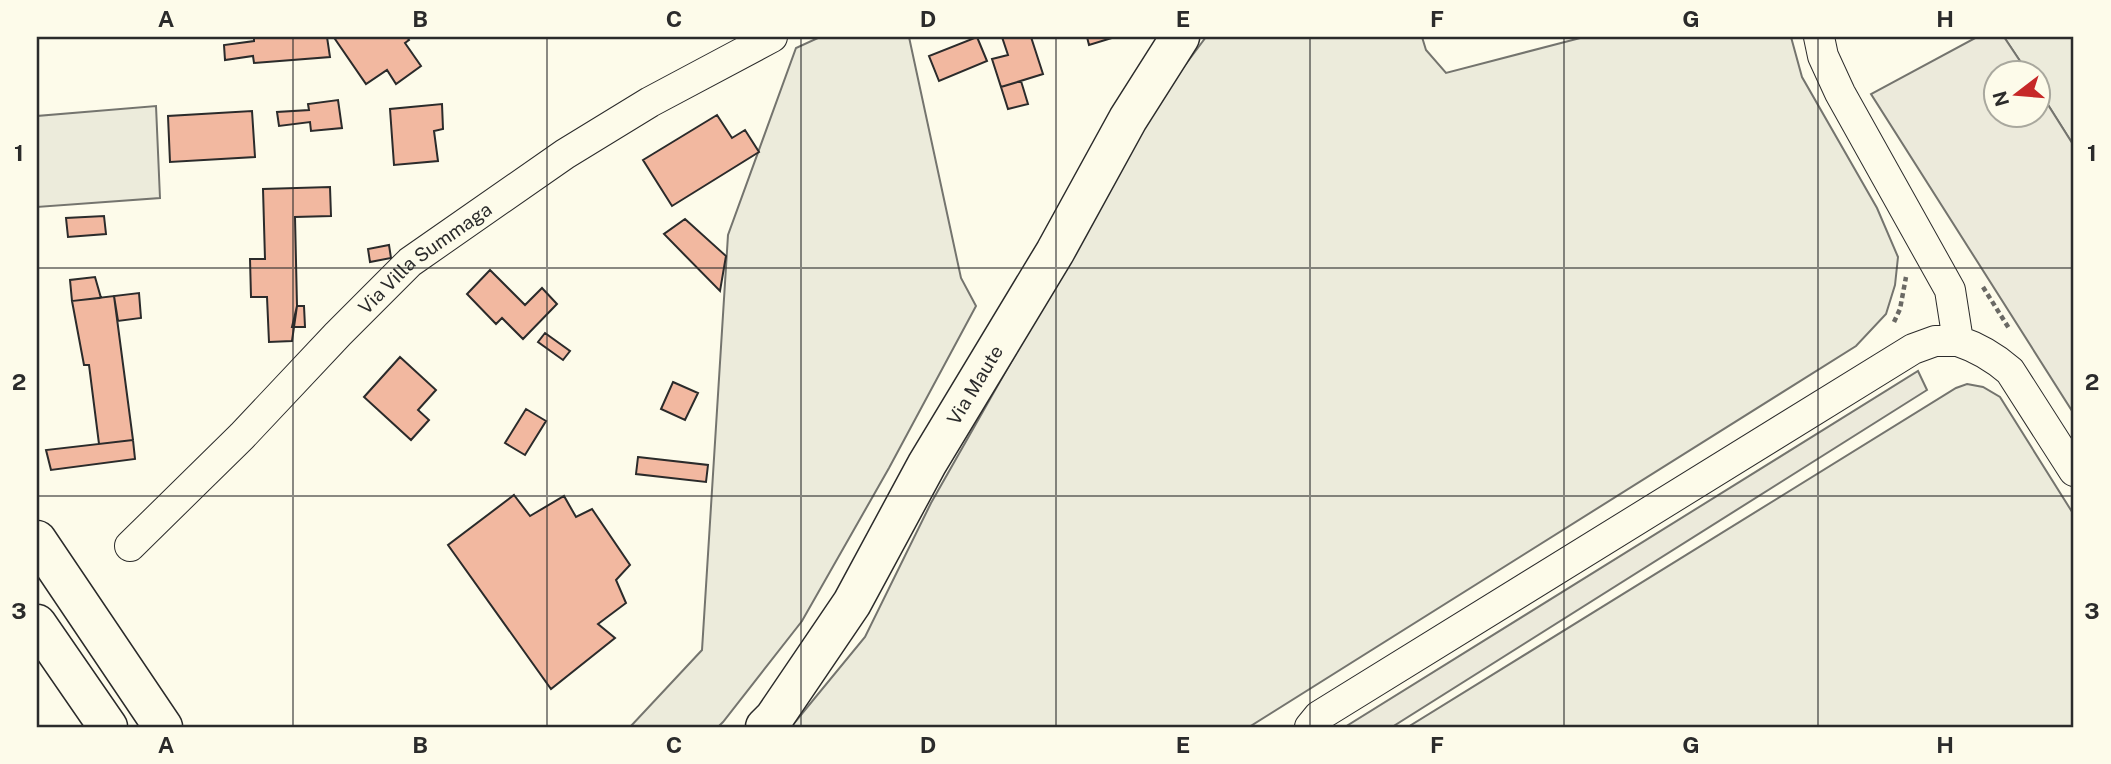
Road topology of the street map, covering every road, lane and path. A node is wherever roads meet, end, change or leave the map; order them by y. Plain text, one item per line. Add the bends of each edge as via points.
1 (772, 37) edge
2 (1180, 37) edge
3 (1819, 37) edge
4 (1958, 341) junction
5 (2074, 471) edge
6 (37, 540) edge
7 (131, 546) dead end
8 (37, 624) edge
9 (108, 727) edge
10 (163, 727) edge
11 (765, 727) edge
12 (1310, 727) edge

1 - 7 street, Via Villa Summaga via 575,147 410,262
2 - 11 main road, Via Maute via 927,464 852,603
3 - 4 street via 1840,93 1950,290
4 - 5 street via 1977,347 2010,371
4 - 12 street via 1935,341 1913,349 1319,716
6 - 10 main road
8 - 9 main road

